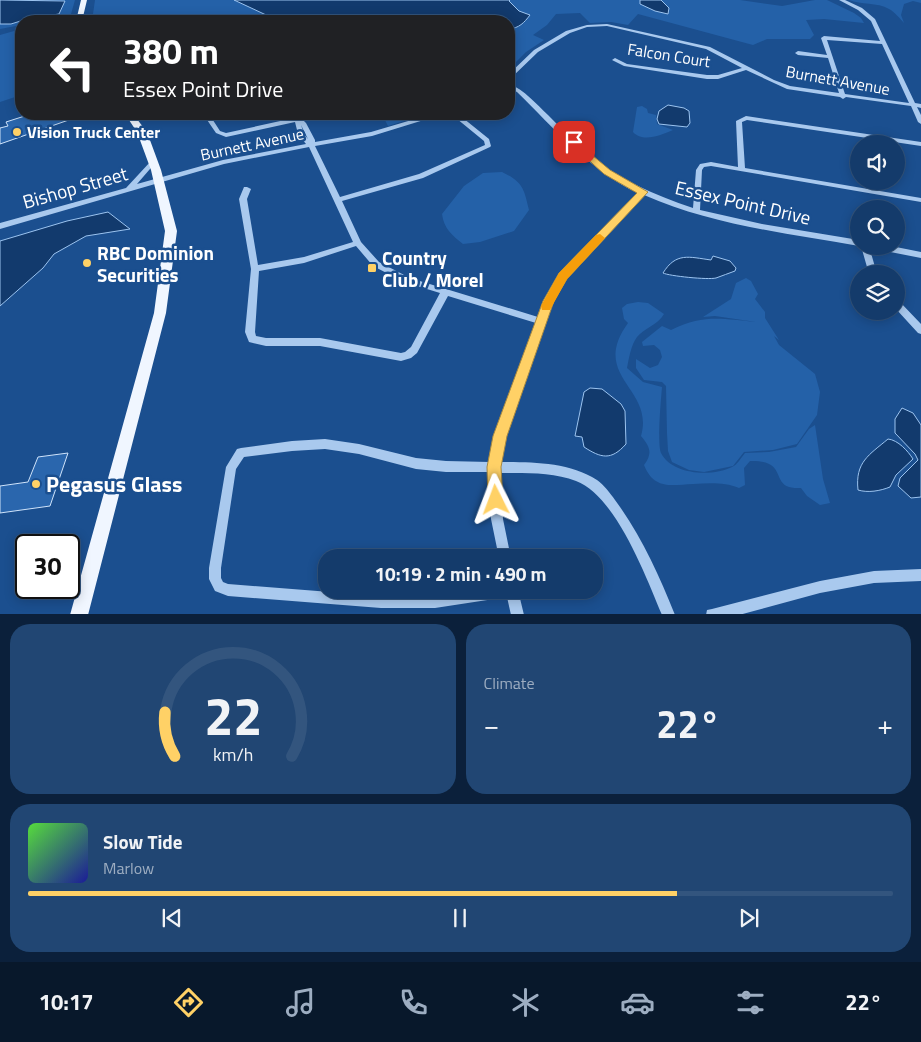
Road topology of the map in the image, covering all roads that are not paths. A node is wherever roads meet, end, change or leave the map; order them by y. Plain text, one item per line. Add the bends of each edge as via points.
1 (84, 0) edge
2 (841, 0) edge
3 (80, 15) edge
4 (883, 43) junction
5 (798, 53) dead end
6 (829, 57) junction
7 (614, 60) dead end
8 (747, 68) junction
9 (515, 71) edge
10 (515, 89) edge
11 (843, 96) junction
12 (917, 106) edge
13 (133, 120) edge
14 (210, 120) edge
15 (281, 120) edge
16 (296, 120) edge
17 (418, 120) edge
18 (462, 120) edge
19 (921, 122) edge
20 (921, 144) edge
21 (311, 145) junction
22 (153, 162) junction
23 (742, 169) junction
24 (159, 181) junction
25 (247, 189) dead end
26 (125, 190) junction
27 (643, 192) junction
28 (338, 200) junction
29 (921, 200) edge
30 (696, 212) junction
31 (0, 226) edge
32 (850, 241) edge
33 (358, 243) junction
34 (905, 252) edge
35 (921, 255) edge
36 (254, 269) junction
37 (446, 292) junction
38 (905, 313) edge
39 (541, 321) junction
40 (921, 330) edge
41 (494, 467) junction
42 (503, 549) edge
43 (921, 575) edge
44 (318, 597) edge
45 (343, 599) edge
46 (454, 599) edge
47 (514, 599) edge
48 (79, 614) edge
49 (518, 614) edge
50 (669, 614) edge
51 (712, 614) edge

1 - 3 main road
2 - 4 street via 869,15
4 - 6 street via 827,37 823,40
4 - 12 street
5 - 6 street
6 - 11 street
7 - 8 street, Falcon Court via 626,65 707,77
8 - 9 street, Burnett Avenue via 708,48 600,25 568,32 536,51
8 - 11 street, Burnett Avenue via 790,88
10 - 27 street, Essex Point Drive via 603,168
11 - 12 street, Burnett Avenue
12 - 19 street
13 - 22 main road via 142,132
14 - 15 street via 218,132 226,135
16 - 21 street via 304,140
17 - 21 street, Burnett Avenue via 372,134
18 - 28 street via 487,140 488,146 421,176
20 - 23 street via 746,118 739,125
21 - 24 street, Burnett Avenue via 254,155
21 - 28 street
22 - 24 main road
22 - 26 street
23 - 29 street
23 - 30 street via 711,164 700,167
24 - 26 street, Bishop Street
24 - 48 main road via 171,231 160,313
25 - 36 street via 243,199
26 - 31 street, Bishop Street
27 - 30 street, Essex Point Drive
27 - 39 street via 563,276
28 - 33 street
30 - 32 street, Essex Point Drive
33 - 36 street via 304,260
33 - 37 street via 376,264 390,273
34 - 35 street
36 - 37 street via 250,332 252,339 257,341 320,342 400,357 408,355 414,350
37 - 39 street
38 - 40 street
39 - 41 street via 500,436
41 - 42 street via 497,519
41 - 44 street via 428,466 337,445 311,444 242,453 231,467 215,579 220,587 228,590
41 - 50 street via 562,472 595,486 630,530
43 - 51 street via 874,576
45 - 46 street via 435,602
47 - 49 street

